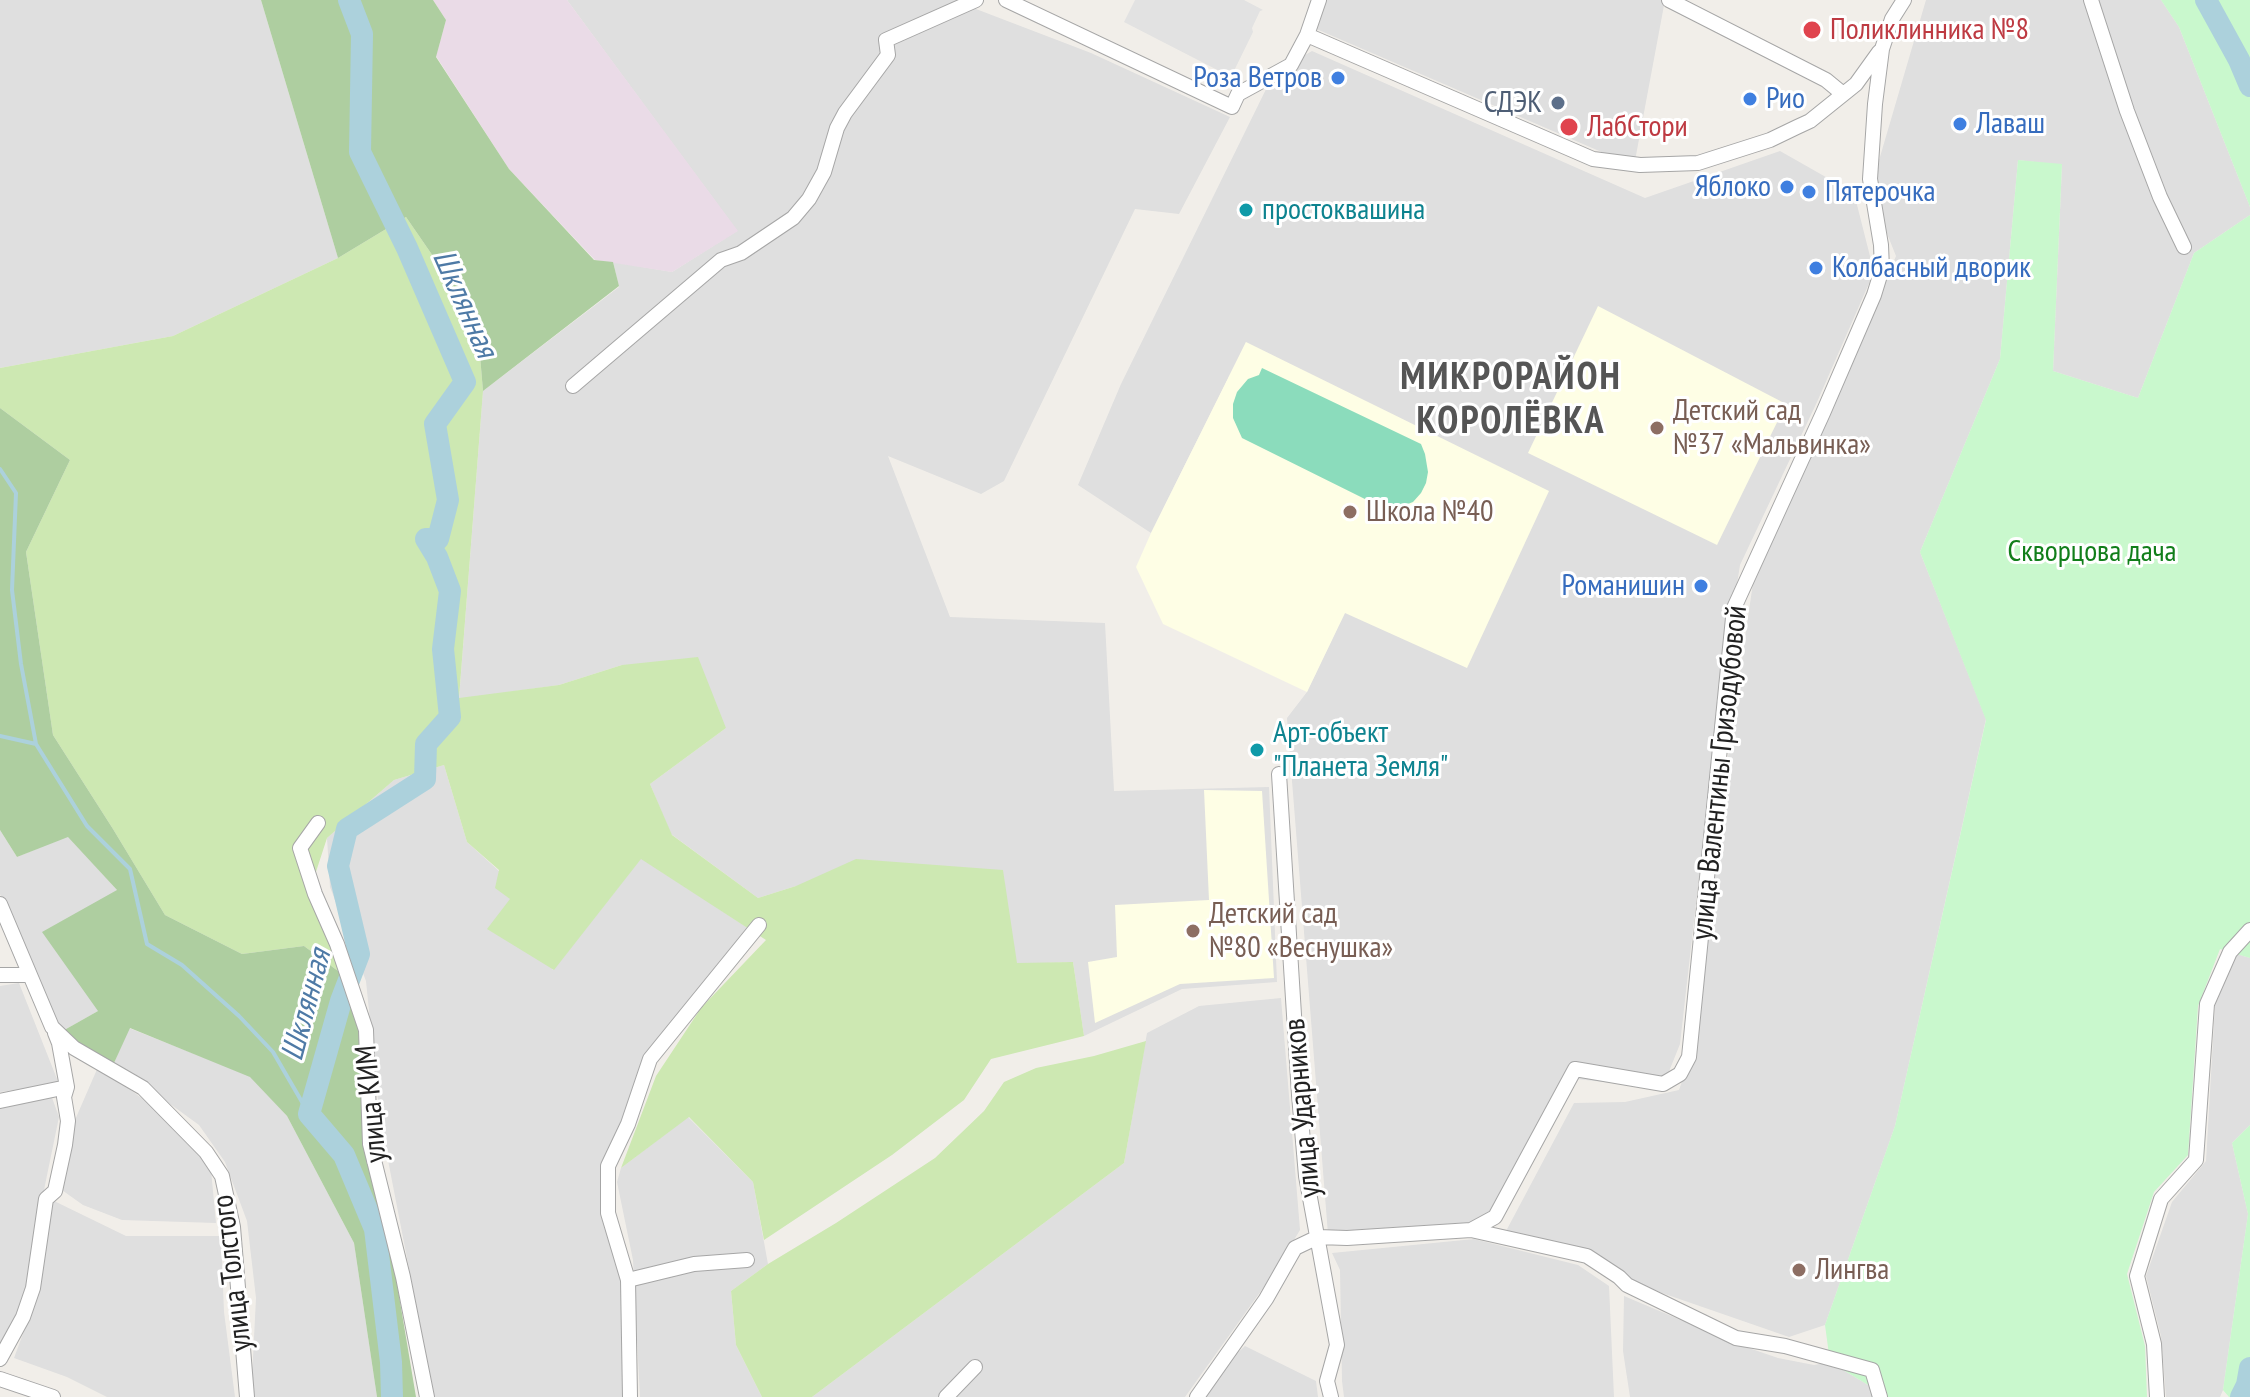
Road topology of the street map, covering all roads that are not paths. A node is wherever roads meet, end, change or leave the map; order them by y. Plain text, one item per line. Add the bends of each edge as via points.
1 (976, 0) edge
2 (1006, 0) edge
3 (1319, 0) edge
4 (1669, 0) edge
5 (1904, 0) edge
6 (2091, 0) edge
7 (1307, 35) junction
8 (1882, 49) junction
9 (1843, 94) junction
10 (2184, 247) dead end
11 (573, 386) dead end
12 (1279, 774) dead end
13 (318, 823) dead end
14 (0, 904) edge
15 (759, 925) dead end
16 (2250, 930) edge
17 (0, 975) edge
18 (29, 975) junction
19 (52, 1027) junction
20 (67, 1087) junction
21 (0, 1101) edge
22 (1471, 1230) junction
23 (1318, 1237) junction
24 (747, 1260) dead end
25 (628, 1280) junction
26 (0, 1359) edge
27 (975, 1367) dead end
28 (0, 1379) edge
29 (53, 1397) edge
30 (247, 1397) edge
31 (427, 1397) edge
32 (630, 1397) edge
33 (946, 1397) edge
34 (1197, 1397) edge
35 (1331, 1397) edge
36 (1880, 1397) edge
37 (2157, 1397) edge

1 - 11 street via 886,40 888,55 845,113 824,172 793,218 741,253 721,260
2 - 7 street via 1232,107 1238,94 1291,65
3 - 7 street
4 - 9 street via 1826,80
5 - 8 street, улица Валентины Гризодубовой
6 - 10 street via 2127,111
7 - 9 street via 1593,159 1640,165 1698,163 1770,140 1810,121
8 - 9 street
8 - 22 street, улица Валентины Гризодубовой via 1870,179 1882,269 1734,608 1689,1057 1680,1074 1663,1084 1575,1069 1495,1217
12 - 23 street, улица Ударников via 1299,1095
13 - 31 street, улица КИМ via 300,848 366,1030 370,1144
14 - 18 street, улица Толстого
15 - 25 street via 650,1059 608,1166 608,1213
16 - 37 street via 2230,952 2207,1004 2196,1160 2161,1199 2137,1276 2154,1344
17 - 18 street
18 - 19 street, улица Толстого
19 - 20 street
19 - 30 street, улица Толстого via 74,1048 143,1088 206,1152 222,1176 233,1227
20 - 21 street
20 - 26 street via 65,1145 55,1191 46,1199 33,1288
22 - 23 street
22 - 36 street via 1587,1256 1627,1285 1736,1338 1872,1370
23 - 34 street, улица Ударников via 1295,1248
23 - 35 street via 1337,1345 1327,1381
24 - 25 street via 694,1264
25 - 32 street
27 - 33 street
28 - 29 street

